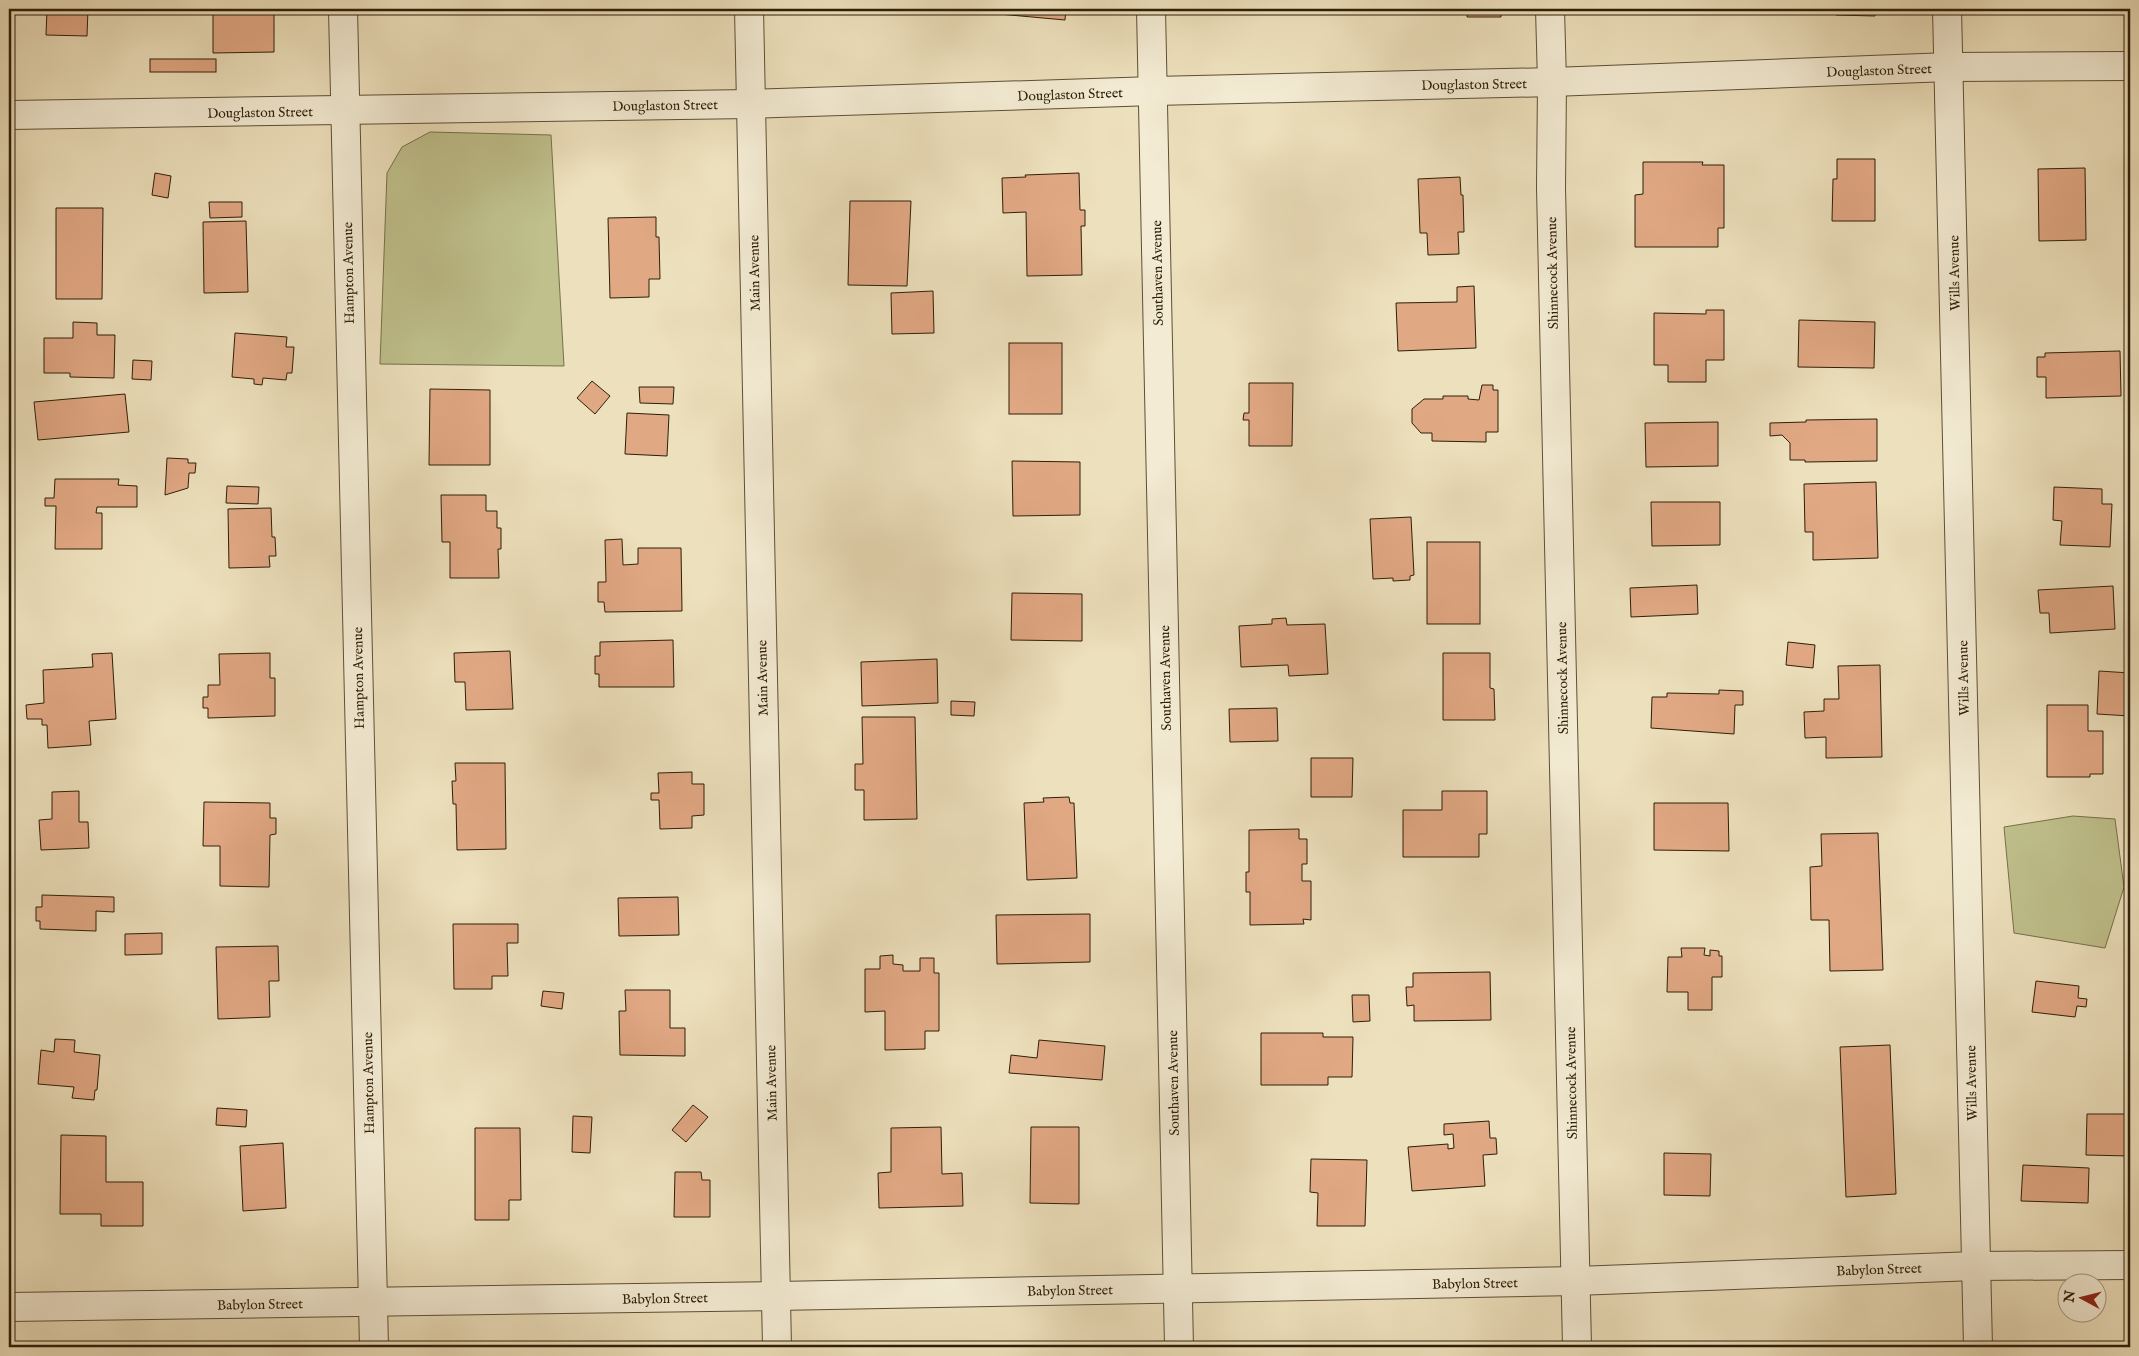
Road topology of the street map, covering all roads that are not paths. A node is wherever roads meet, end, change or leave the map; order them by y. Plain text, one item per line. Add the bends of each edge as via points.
1 (343, 9) edge
2 (749, 9) edge
3 (1151, 9) edge
4 (1550, 9) edge
5 (1947, 9) edge
6 (2130, 66) edge
7 (1949, 67) junction
8 (1552, 82) junction
9 (1154, 91) junction
10 (750, 104) junction
11 (344, 110) junction
12 (9, 116) edge
13 (2130, 1264) edge
14 (1976, 1266) junction
15 (1576, 1281) junction
16 (1177, 1288) junction
17 (776, 1296) junction
18 (373, 1302) junction
19 (9, 1308) edge
20 (374, 1347) edge
21 (776, 1347) edge
22 (1179, 1347) edge
23 (1578, 1347) edge
24 (1978, 1347) edge

1 - 11 street, Hampton Avenue
2 - 10 street, Main Avenue
3 - 9 street, Southaven Avenue
4 - 8 street, Shinnecock Avenue
5 - 7 street, Wills Avenue
6 - 7 street, Douglaston Street
7 - 8 street, Douglaston Street
7 - 14 street, Wills Avenue
8 - 9 street, Douglaston Street
8 - 15 street, Shinnecock Avenue via 1550,188
9 - 10 street, Douglaston Street
9 - 16 street, Southaven Avenue
10 - 11 street, Douglaston Street
10 - 17 street, Main Avenue
11 - 12 street, Douglaston Street
11 - 18 street, Hampton Avenue
13 - 14 street, Babylon Street
14 - 15 street, Babylon Street
14 - 24 street, Wills Avenue
15 - 16 street, Babylon Street
15 - 23 street, Shinnecock Avenue
16 - 17 street, Babylon Street
16 - 22 street, Southaven Avenue
17 - 18 street, Babylon Street
17 - 21 street, Main Avenue
18 - 19 street, Babylon Street
18 - 20 street, Hampton Avenue

